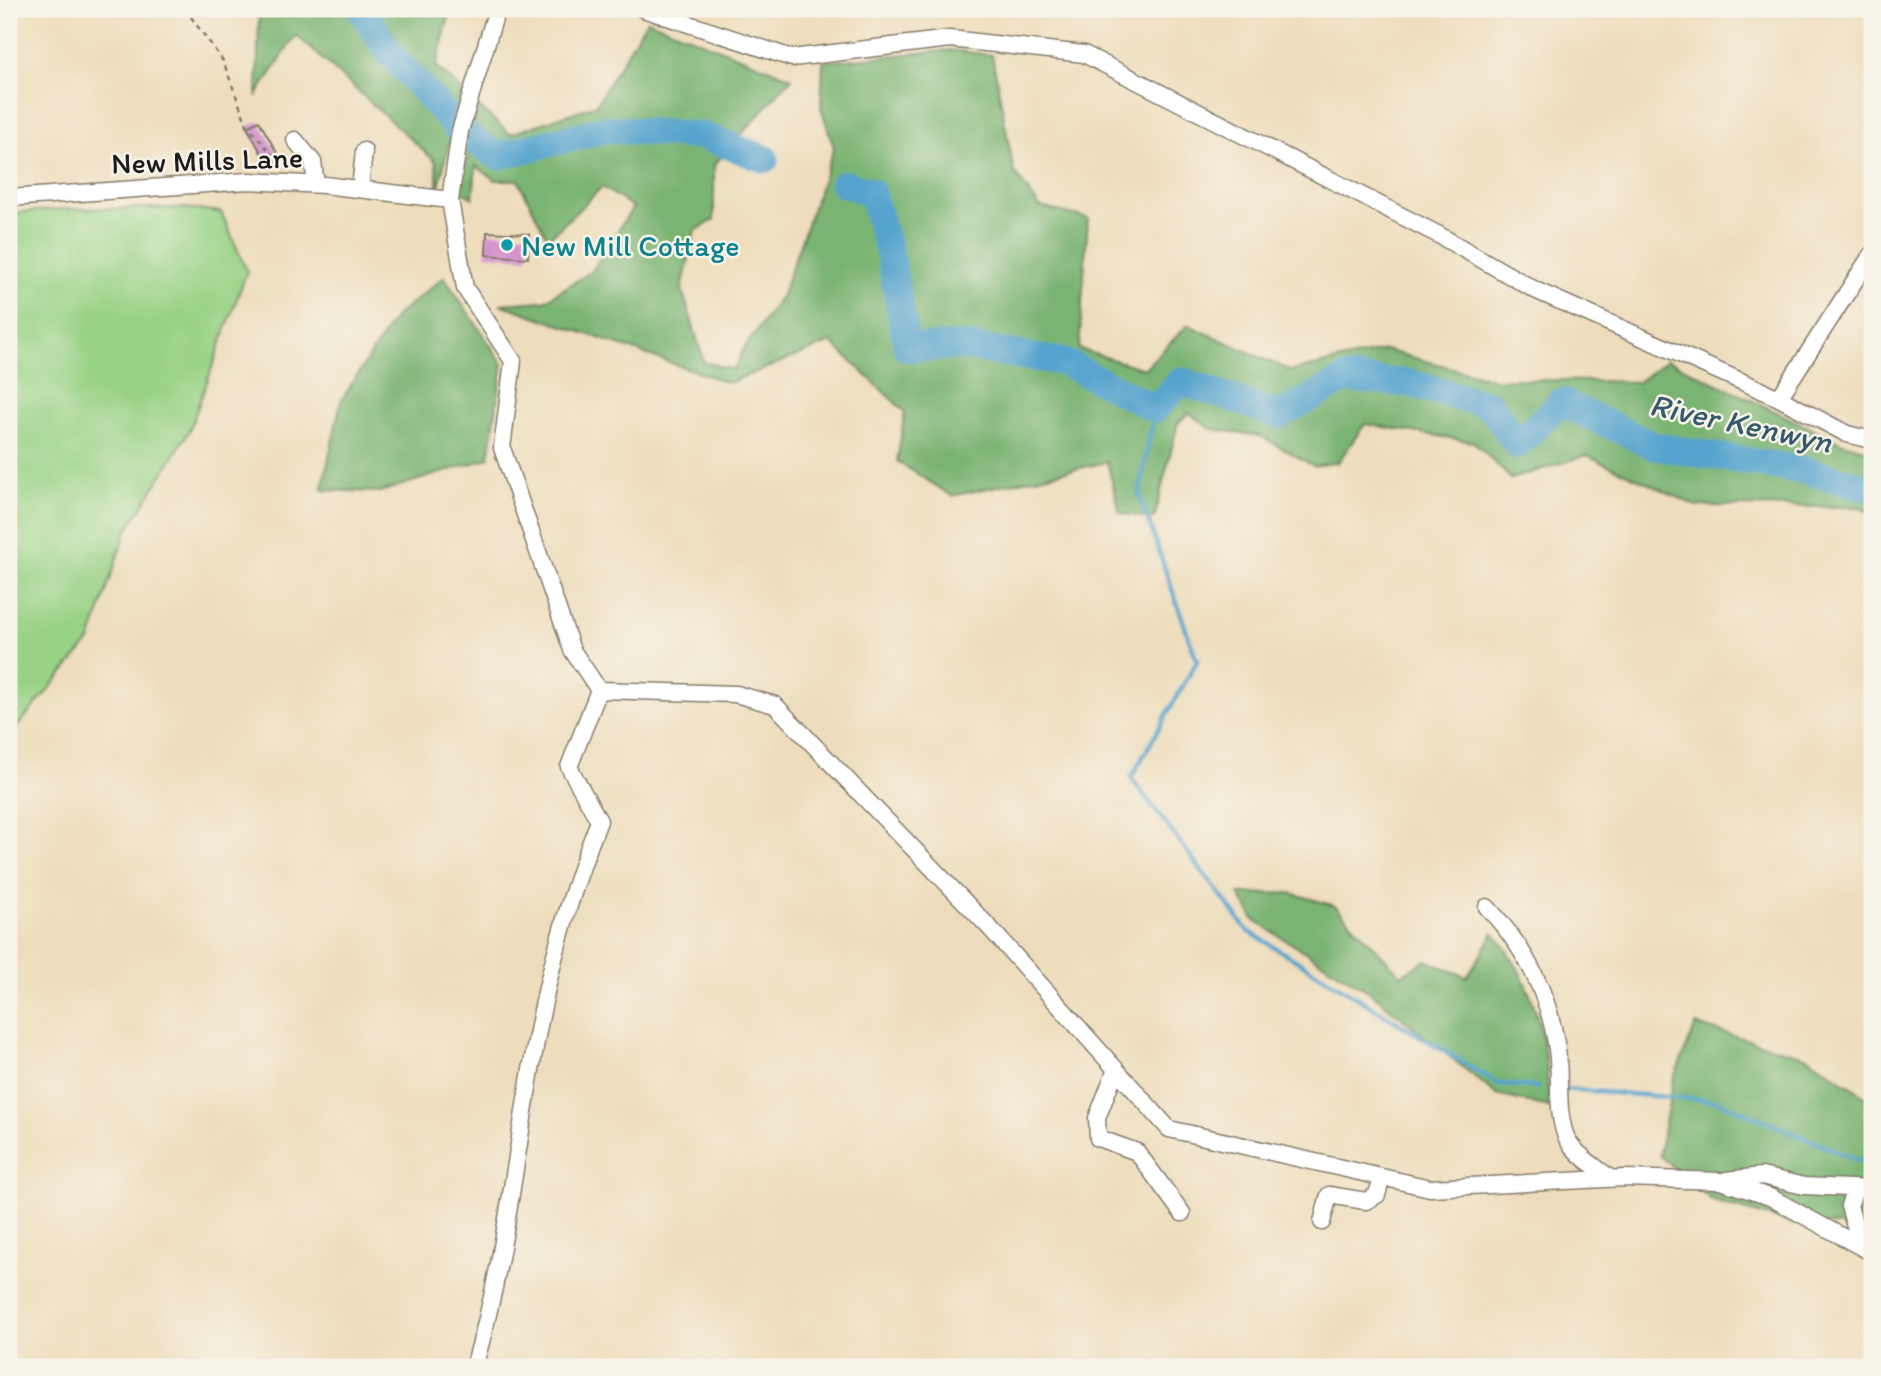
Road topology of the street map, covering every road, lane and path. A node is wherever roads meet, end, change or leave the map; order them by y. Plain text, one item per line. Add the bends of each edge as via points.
1 (185, 9) edge
2 (512, 9) edge
3 (643, 9) edge
4 (496, 13) edge
5 (295, 140) dead end
6 (364, 151) dead end
7 (297, 183) junction
8 (316, 184) junction
9 (360, 189) junction
10 (9, 198) edge
11 (450, 200) junction
12 (1872, 254) edge
13 (1779, 398) junction
14 (1872, 440) edge
15 (599, 690) junction
16 (1487, 907) dead end
17 (1115, 1069) junction
18 (1382, 1177) junction
19 (1610, 1178) junction
20 (1720, 1181) junction
21 (1855, 1189) junction
22 (1872, 1189) edge
23 (1182, 1213) dead end
24 (1322, 1222) dead end
25 (1866, 1249) edge
26 (474, 1367) edge

1 - 7 path via 223,61 247,125
2 - 4 street
3 - 13 street via 792,58 950,39 1084,54 1437,234 1535,290
4 - 11 street via 460,131
5 - 8 street via 313,162
6 - 9 street
7 - 8 street, New Mills Lane
7 - 10 street, New Mills Lane via 248,181
8 - 9 street, New Mills Lane
9 - 11 street, New Mills Lane
11 - 15 street via 465,288 513,361 502,448 572,650
12 - 13 street
13 - 14 street via 1847,434
15 - 17 street via 736,694 775,705 989,927
15 - 26 street via 569,767 599,821 584,857 542,1009 511,1211
16 - 19 street via 1511,932 1529,961 1549,1008 1566,1136
17 - 18 street via 1169,1129
17 - 23 street via 1097,1118 1098,1138 1137,1152
18 - 19 street via 1430,1188
18 - 24 street via 1377,1195 1366,1201 1329,1195
19 - 20 street
20 - 21 street via 1762,1177 1804,1186
20 - 25 street via 1770,1197
21 - 22 street
21 - 25 street via 1849,1206

